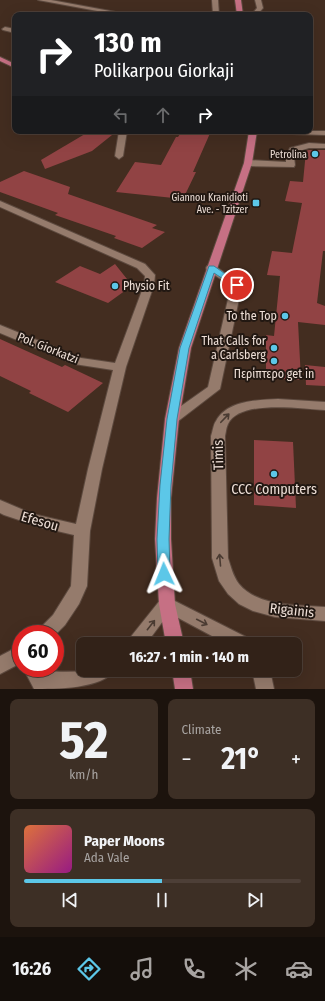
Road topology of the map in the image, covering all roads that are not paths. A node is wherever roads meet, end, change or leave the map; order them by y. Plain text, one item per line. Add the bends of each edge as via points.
1 (41, 0) edge
2 (215, 0) edge
3 (238, 0) edge
4 (258, 0) edge
5 (107, 12) edge
6 (216, 12) edge
7 (240, 12) edge
8 (257, 12) edge
9 (5, 30) dead end
10 (12, 31) edge
11 (0, 51) edge
12 (12, 57) edge
13 (0, 59) edge
14 (12, 65) edge
15 (313, 132) edge
16 (325, 133) edge
17 (123, 134) edge
18 (253, 134) edge
19 (325, 146) edge
20 (119, 156) dead end
21 (248, 164) junction
22 (0, 204) edge
23 (211, 268) junction
24 (0, 329) edge
25 (120, 367) junction
26 (325, 406) edge
27 (172, 419) junction
28 (0, 506) edge
29 (82, 531) junction
30 (238, 594) joint
31 (167, 604) junction
32 (325, 614) edge
33 (54, 625) edge
34 (141, 637) edge
35 (174, 637) edge
36 (231, 637) edge
37 (12, 659) edge
38 (0, 666) edge
39 (86, 677) edge
40 (181, 677) edge
41 (262, 677) edge
42 (38, 678) edge
43 (184, 689) edge
44 (264, 689) edge

1 - 5 street
2 - 6 street
3 - 7 main road
4 - 8 street via 260,8
9 - 10 street
11 - 12 main road
13 - 14 main road
15 - 16 street
17 - 20 street
18 - 21 main road
19 - 21 street via 301,146 293,150 290,165
21 - 23 main road
22 - 25 street via 141,266 150,274 149,285
23 - 27 main road via 185,348
23 - 27 street via 237,285 214,389
24 - 25 street, Pol. Giorkatzi via 78,361
25 - 29 street via 94,469
30 -> 26 street, Timis via 221,567 218,429 222,421 238,408 252,404
27 - 31 main road via 164,498 163,539
28 - 29 street, Efesou via 41,523
29 - 33 street via 79,586
30 - 32 street, Rigainis via 254,604 270,609
34 -> 31 street
31 - 35 main road
31 -> 36 street
37 - 38 street
39 - 42 street via 59,681
40 - 43 main road
41 - 44 street

